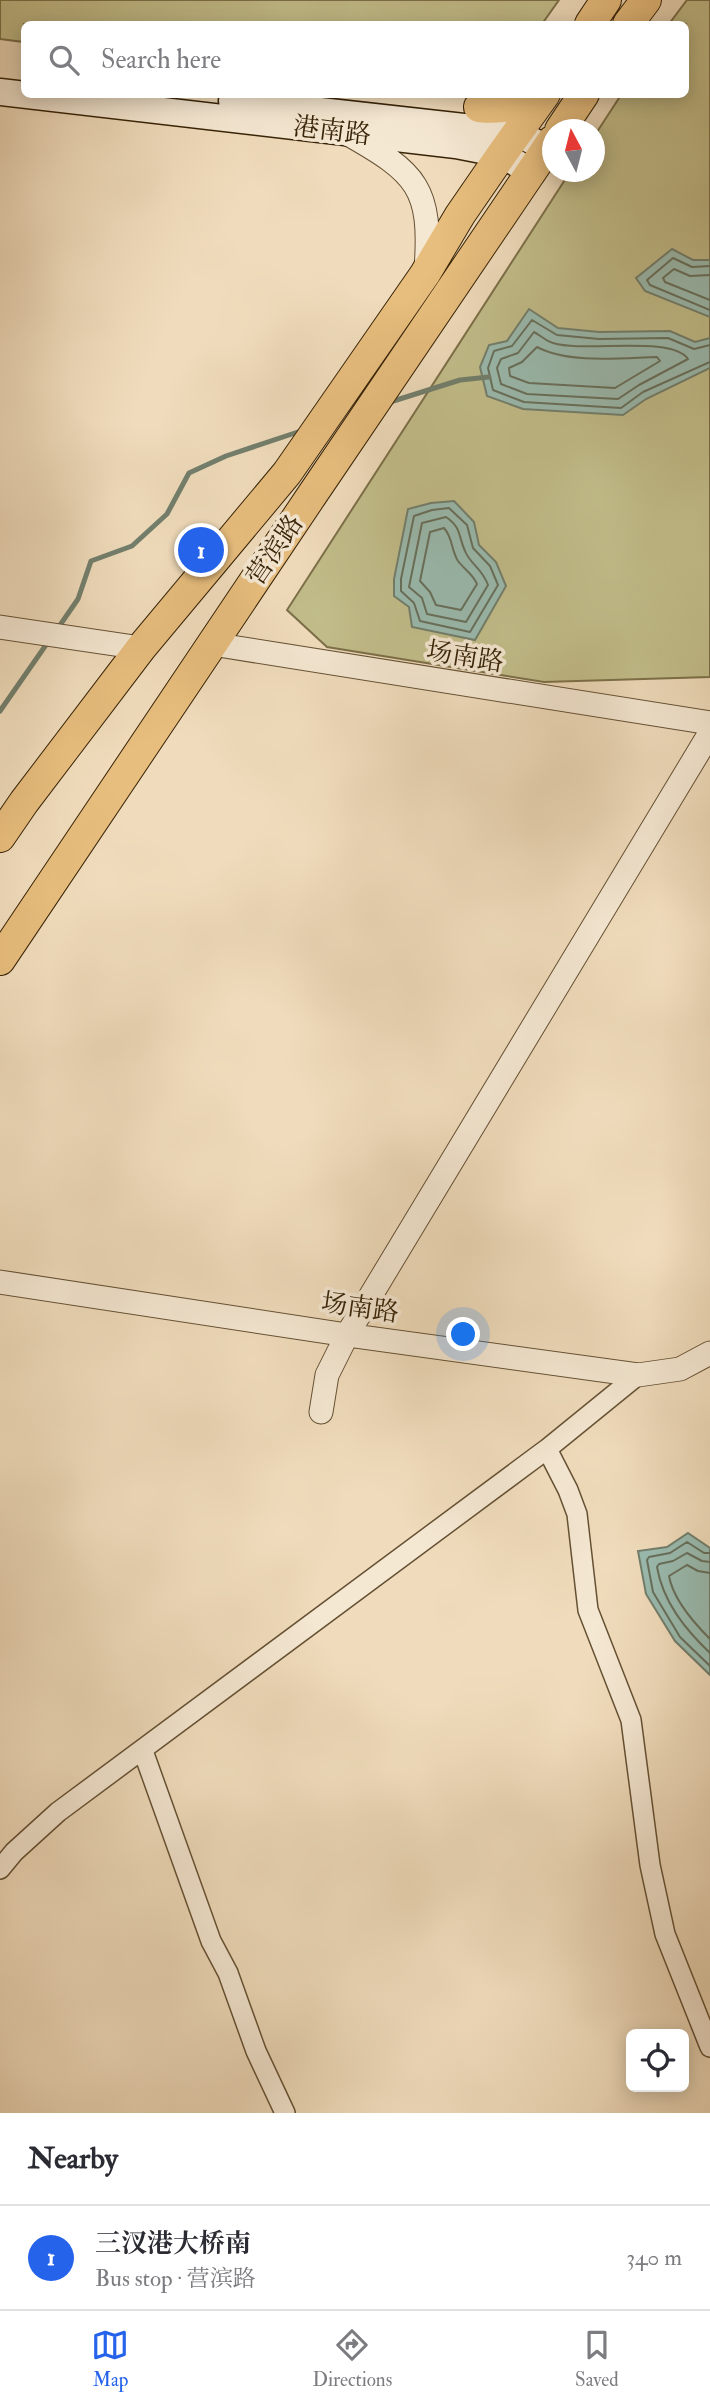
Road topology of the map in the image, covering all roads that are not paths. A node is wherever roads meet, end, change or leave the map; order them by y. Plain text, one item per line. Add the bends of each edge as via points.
1 (646, 0) edge
2 (630, 21) edge
3 (0, 74) edge
4 (21, 77) edge
5 (0, 92) edge
6 (21, 94) edge
7 (52, 98) edge
8 (206, 98) edge
9 (534, 98) edge
10 (541, 98) edge
11 (581, 98) edge
12 (479, 107) dead end
13 (567, 119) edge
14 (345, 132) junction
15 (510, 143) junction
16 (542, 147) edge
17 (542, 157) edge
18 (425, 274) junction
19 (0, 627) edge
20 (212, 644) junction
21 (141, 648) junction
22 (710, 723) edge
23 (710, 733) edge
24 (0, 837) edge
25 (11, 958) edge
26 (0, 1282) edge
27 (347, 1335) junction
28 (710, 1353) edge
29 (638, 1375) junction
30 (321, 1412) dead end
31 (547, 1449) junction
32 (143, 1751) junction
33 (0, 1869) edge
34 (710, 2047) edge
35 (285, 2113) edge

1 - 2 main road
3 - 4 main road
5 - 6 main road, 港南路
7 - 14 main road, 港南路
8 - 15 main road, 港南路
9 - 12 main road via 497,110
10 - 15 main road, 营滨路
11 - 13 main road, 营滨路
14 - 15 main road, 港南路 via 456,145
14 - 18 street via 411,178 422,200 428,233
15 - 16 main road, 港南路
15 - 18 main road, 营滨路
17 - 20 main road, 营滨路
18 - 21 main road, 营滨路 via 287,473
19 - 21 street
20 - 22 street, 场南路
20 - 25 main road, 营滨路
21 - 24 main road, 营滨路
23 - 27 street
26 - 27 street, 场南路
27 - 29 street, 场南路
27 - 30 street via 327,1375
28 - 29 street, 场南路 via 680,1369
29 - 31 street
31 - 32 street
31 - 34 street via 577,1514 588,1610 631,1720 650,1865 665,1934
32 - 33 street via 58,1812
32 - 35 street via 211,1941

